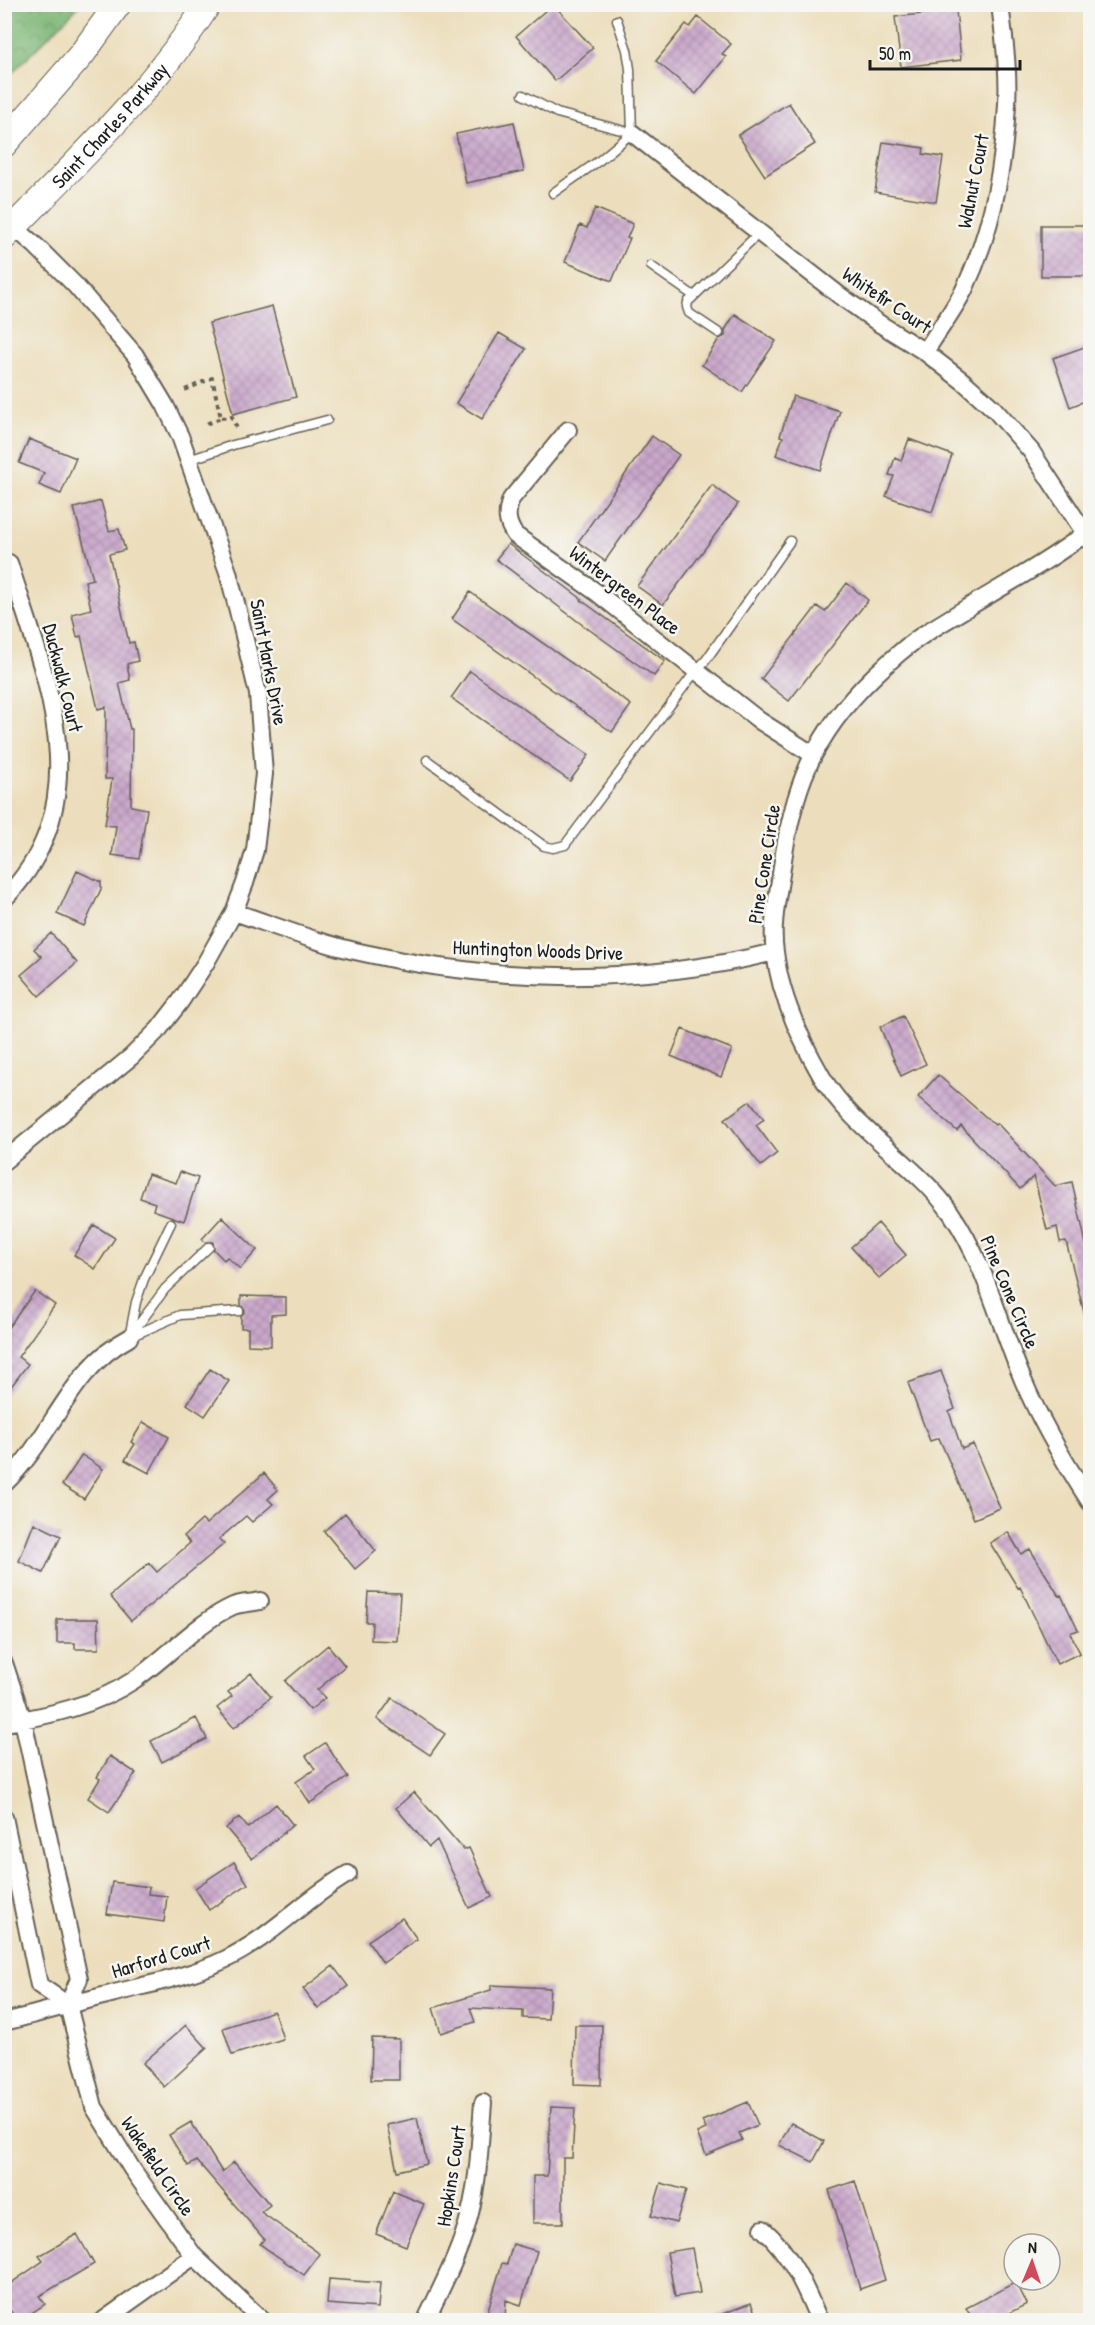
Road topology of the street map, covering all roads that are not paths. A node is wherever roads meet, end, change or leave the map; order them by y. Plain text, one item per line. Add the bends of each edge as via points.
1 (118, 4) edge
2 (208, 4) edge
3 (1000, 4) edge
4 (617, 20) dead end
5 (523, 95) dead end
6 (632, 133) junction
7 (4, 144) edge
8 (553, 193) dead end
9 (8, 228) edge
10 (759, 233) junction
11 (651, 266) dead end
12 (694, 296) junction
13 (719, 333) dead end
14 (925, 352) junction
15 (327, 420) dead end
16 (568, 430) dead end
17 (189, 460) junction
18 (1089, 535) edge
19 (790, 542) dead end
20 (9, 563) dead end
21 (695, 672) junction
22 (812, 754) junction
23 (427, 760) dead end
24 (4, 899) edge
25 (234, 912) junction
26 (774, 952) junction
27 (4, 1161) edge
28 (171, 1222) dead end
29 (208, 1247) dead end
30 (239, 1311) dead end
31 (129, 1338) junction
32 (4, 1484) edge
33 (1090, 1502) edge
34 (260, 1601) dead end
35 (4, 1663) edge
36 (23, 1720) junction
37 (4, 1723) edge
38 (4, 1817) edge
39 (348, 1874) dead end
40 (68, 2005) junction
41 (4, 2022) edge
42 (483, 2103) dead end
43 (764, 2229) dead end
44 (194, 2256) junction
45 (104, 2320) edge
46 (262, 2320) edge
47 (426, 2320) edge
48 (819, 2320) edge

1 - 7 main road via 82,54
2 - 9 main road, Saint Charles Parkway via 113,124
3 - 14 street, Walnut Court via 1007,104 994,203 963,292
4 - 6 lane via 630,69
5 - 6 lane via 556,113
6 - 8 lane
6 - 10 street, Whitefir Court
9 - 17 street, Saint Marks Drive via 75,285 135,355 165,405
10 - 12 lane
10 - 14 street, Whitefir Court via 839,295
11 - 12 lane
12 - 13 lane via 688,302 689,313
14 - 18 street, Whitefir Court via 964,382 1014,431
15 - 17 lane
16 - 21 street, Wintergreen Place via 511,499 506,512 510,528
17 - 25 street, Saint Marks Drive via 231,582 258,694 264,774 255,850
18 - 22 street, Pine Cone Circle via 906,647 861,689
19 - 21 lane
20 - 24 street, Duckwalk Court via 57,724 59,758 52,822 22,881
21 - 22 street, Wintergreen Place
21 - 23 lane via 565,845 553,849
22 - 26 street, Pine Cone Circle via 788,831 774,922
25 - 26 street, Huntington Woods Drive via 361,953 487,973 627,975 738,961
25 - 27 street, Saint Marks Drive via 205,964 159,1029 109,1076
26 - 33 street, Pine Cone Circle via 782,989 823,1080 863,1126 940,1200 970,1245 1023,1379 1053,1441
28 - 31 lane via 144,1279
29 - 31 lane via 165,1289
30 - 31 lane via 180,1316
31 - 32 street via 112,1346 87,1370 26,1459
34 - 36 street via 235,1605 213,1617 132,1681 63,1710
35 - 36 street
36 - 37 street
36 - 40 street via 79,1979
38 - 40 street via 39,1985
39 - 40 street, Harford Court via 225,1960
40 - 41 street, Harford Court
40 - 44 street, Wakefield Circle via 94,2107
42 - 47 street, Hopkins Court via 471,2212 462,2242
43 - 48 street via 789,2258
44 - 45 street
44 - 46 street, Wakefield Circle

